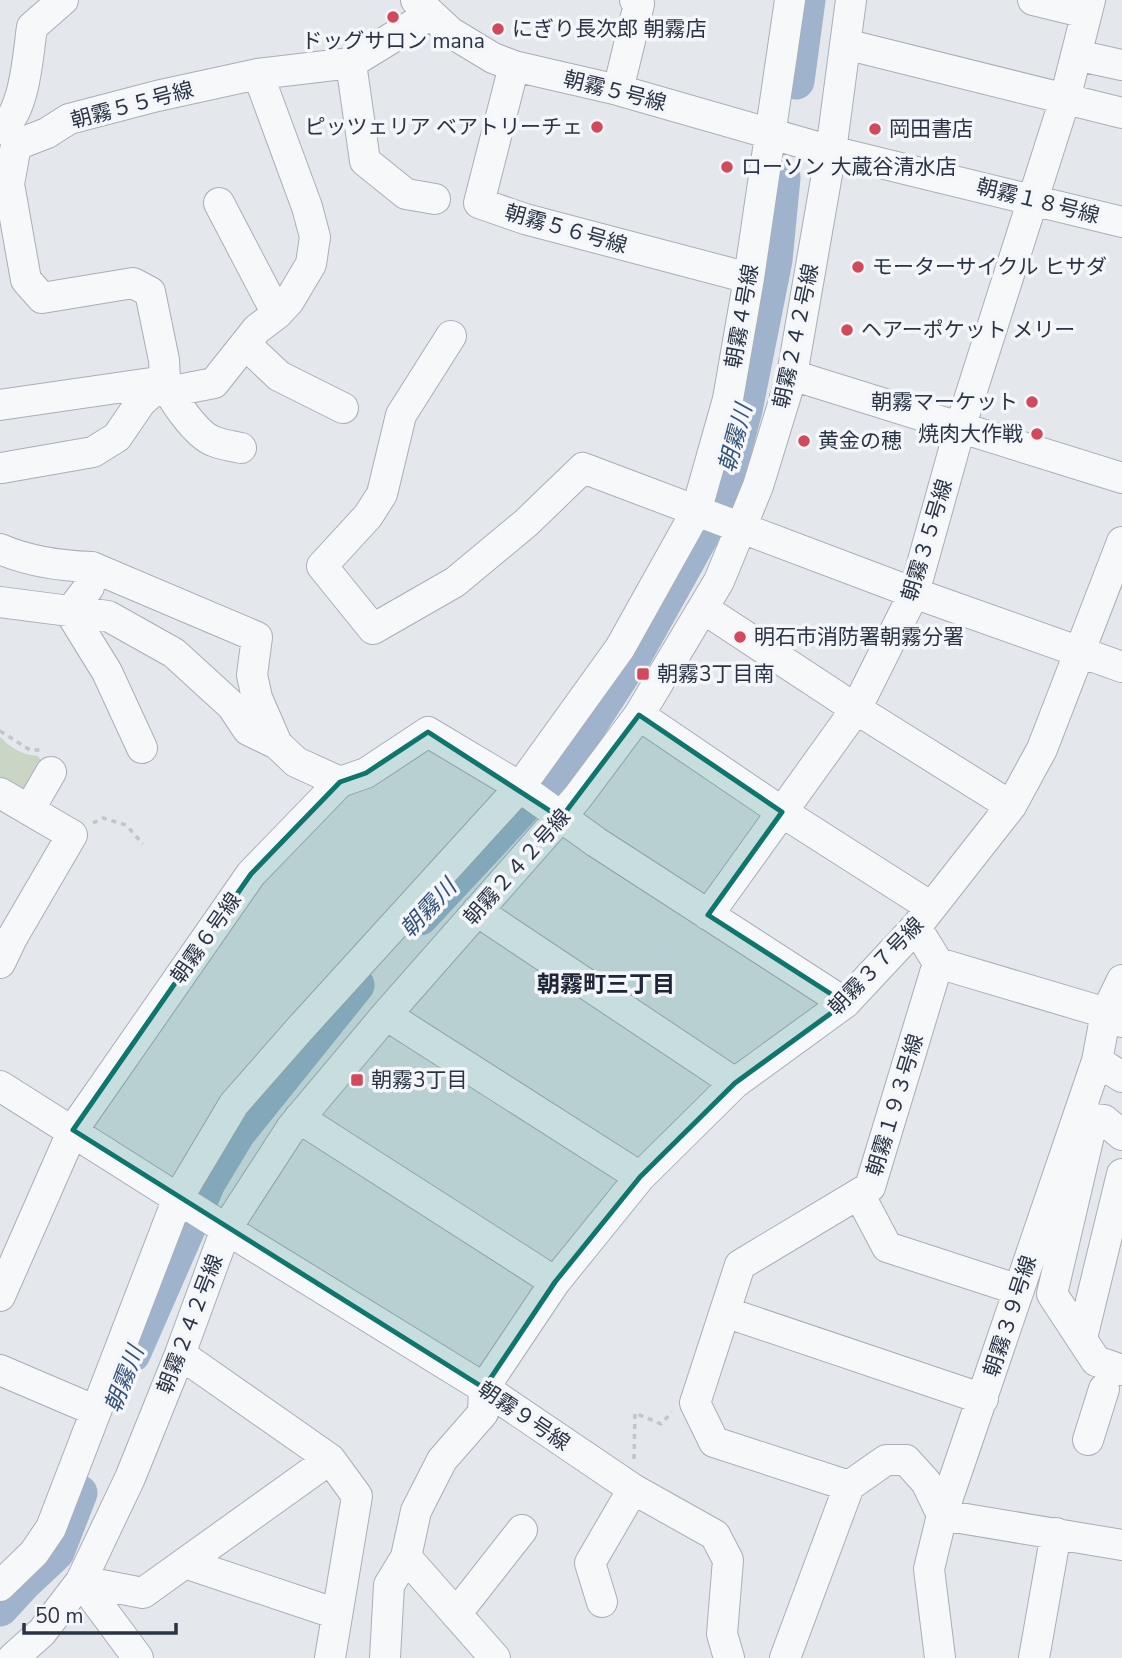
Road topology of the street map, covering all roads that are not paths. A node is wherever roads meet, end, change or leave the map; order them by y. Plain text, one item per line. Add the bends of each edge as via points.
1 (63, 0) edge
2 (635, 0) edge
3 (790, 0) edge
4 (850, 0) edge
5 (1033, 0) edge
6 (1088, 6) edge
7 (422, 7) edge
8 (845, 44) junction
9 (1076, 55) junction
10 (351, 63) junction
11 (1122, 65) edge
12 (514, 66) junction
13 (258, 75) junction
14 (618, 90) junction
15 (1065, 99) junction
16 (1122, 113) edge
17 (0, 130) edge
18 (770, 134) junction
19 (831, 151) junction
20 (435, 199) dead end
21 (1033, 200) junction
22 (219, 203) dead end
23 (1122, 222) edge
24 (749, 278) junction
25 (277, 314) junction
26 (451, 337) dead end
27 (245, 344) junction
28 (792, 375) junction
29 (166, 386) junction
30 (0, 405) edge
31 (343, 408) dead end
32 (960, 428) junction
33 (241, 447) dead end
34 (2, 468) dead end
35 (1122, 478) edge
36 (716, 519) junction
37 (1122, 542) edge
38 (0, 549) edge
39 (92, 567) junction
40 (914, 593) junction
41 (0, 602) edge
42 (704, 609) junction
43 (70, 612) junction
44 (1079, 651) junction
45 (1122, 667) edge
46 (856, 709) junction
47 (639, 715) junction
48 (277, 744) junction
49 (142, 748) dead end
50 (51, 772) road end
51 (340, 782) junction
52 (0, 793) edge
53 (538, 801) junction
54 (1011, 806) junction
55 (29, 810) junction
56 (782, 812) junction
57 (477, 911) junction
58 (708, 915) junction
59 (924, 917) junction
60 (4, 944) edge
61 (938, 963) junction
62 (1122, 980) edge
63 (845, 1003) junction
64 (386, 1014) junction
65 (1114, 1017) edge
66 (1097, 1061) junction
67 (1122, 1077) edge
68 (735, 1083) junction
69 (0, 1086) edge
70 (1086, 1114) junction
71 (299, 1118) junction
72 (72, 1130) junction
73 (1122, 1135) edge
74 (1122, 1174) edge
75 (640, 1177) junction
76 (859, 1194) junction
77 (199, 1212) junction
78 (555, 1282) junction
79 (1019, 1290) junction
80 (0, 1296) edge
81 (724, 1312) junction
82 (1082, 1338) junction
83 (180, 1354) junction
84 (0, 1370) edge
85 (1113, 1380) edge
86 (484, 1388) junction
87 (983, 1399) junction
88 (96, 1411) junction
89 (1088, 1440) dead end
90 (330, 1459) junction
91 (849, 1486) junction
92 (634, 1489) junction
93 (942, 1515) junction
94 (522, 1530) dead end
95 (1056, 1533) junction
96 (1122, 1545) edge
97 (406, 1557) junction
98 (185, 1563) junction
99 (81, 1581) junction
100 (0, 1586) edge
101 (602, 1602) dead end
102 (337, 1614) junction
103 (456, 1614) junction
104 (938, 1649) edge
105 (719, 1650) edge
106 (13, 1658) edge
107 (138, 1658) edge
108 (330, 1658) edge
109 (385, 1658) edge
110 (495, 1658) edge
111 (785, 1658) edge
112 (912, 1658) edge
113 (1034, 1658) edge

1 - 17 street via 32,27 22,93 9,124
2 - 14 street via 639,4
3 - 18 street, 朝霧４号線
4 - 8 street, 朝霧２４２号線
5 - 6 street
6 - 9 street, 朝霧３５号線
7 - 10 street, 朝霧５５号線
7 - 12 street, 朝霧５号線 via 450,32
8 - 15 street
8 - 19 street, 朝霧２４２号線
9 - 11 street
9 - 15 street, 朝霧３５号線
10 - 13 street, 朝霧５５号線
10 - 20 street via 365,161 406,194
12 - 14 street, 朝霧５号線
12 - 24 street, 朝霧５６号線 via 479,203
13 - 25 street via 315,237 311,264
13 - 29 street, 朝霧５５号線 via 69,119 47,134 16,145 9,184 26,280 42,298 133,283 150,292
14 - 18 street, 朝霧５号線
15 - 16 street
15 - 21 street, 朝霧３５号線
18 - 19 street, 朝霧５号線
18 - 24 street, 朝霧４号線
19 - 21 street, 朝霧１８号線
19 - 28 street, 朝霧２４２号線
21 - 23 street, 朝霧１８号線
21 - 32 street, 朝霧３５号線
22 - 25 street
24 - 36 street, 朝霧４号線 via 728,400
25 - 27 street
26 - 36 street via 401,415 382,494 322,566 373,629 455,582 583,468
27 - 29 street via 214,383
27 - 31 street via 279,376
28 - 32 street
28 - 36 street, 朝霧２４２号線 via 758,486
29 - 30 street
29 - 33 street via 182,412 211,441
29 - 34 street via 141,402 117,437 93,452
32 - 35 street
32 - 40 street, 朝霧３５号線
36 - 40 street
36 - 42 street, 朝霧２４２号線 via 719,581
36 - 53 street, 朝霧４号線 via 620,648
37 - 44 street, 朝霧３７号線
38 - 39 street via 53,565
39 - 43 street via 89,587
39 - 48 street via 257,636 252,675
40 - 44 street
40 - 46 street, 朝霧３５号線
41 - 43 street
42 - 46 street
42 - 47 street, 朝霧２４２号線
43 - 48 street via 108,616 174,653 232,706 248,730
43 - 49 street via 107,672
44 - 45 street
44 - 54 street, 朝霧３７号線 via 1042,749
46 - 54 street
46 - 56 street, 朝霧３５号線
47 - 53 street, 朝霧２４２号線
47 - 56 street
48 - 51 street via 296,762
50 - 55 street
51 - 53 street, 朝霧６号線 via 366,773 428,732
51 - 72 street, 朝霧６号線 via 251,874
52 - 55 street
53 - 57 street, 朝霧２４２号線
53 - 58 street
53 - 77 street via 298,1031 234,1104
54 - 59 street, 朝霧３７号線
55 - 60 street via 72,835
56 - 58 street, 朝霧３５号線
56 - 59 street
57 - 64 street, 朝霧２４２号線
57 - 68 street
58 - 63 street
59 - 61 street
59 - 63 street, 朝霧３７号線
61 - 65 street
61 - 76 street, 朝霧１９３号線 via 870,1187
62 - 65 street, 朝霧３９号線
63 - 68 street, 朝霧３７号線
64 - 71 street, 朝霧２４２号線
64 - 75 street
65 - 66 street, 朝霧３９号線
66 - 67 street
66 - 70 street, 朝霧３９号線
68 - 75 street, 朝霧３７号線
69 - 72 street, 朝霧９号線
70 - 73 street via 1104,1120
70 - 79 street, 朝霧３９号線
70 - 82 street via 1052,1294
71 - 77 street, 朝霧２４２号線
71 - 78 street
72 - 77 street, 朝霧９号線
72 - 80 street, 朝霧６号線
74 - 82 street
75 - 78 street, 朝霧３７号線
76 - 79 street via 887,1247
76 - 81 street, 朝霧１９３号線 via 740,1265
77 - 83 street, 朝霧２４２号線
77 - 86 street, 朝霧９号線
77 - 88 street
78 - 86 street, 朝霧３７号線
79 - 87 street, 朝霧３９号線
81 - 87 street
81 - 91 street, 朝霧１９３号線 via 695,1403 714,1442
82 - 85 street
83 - 90 street
83 - 99 street, 朝霧２４２号線 via 130,1478
84 - 88 street
85 - 89 street
86 - 92 street, 朝霧９号線
86 - 97 street via 483,1413 442,1460 416,1511
87 - 93 street, 朝霧３９号線
88 - 100 street via 51,1528 34,1553
90 - 98 street
90 - 102 street via 357,1496
91 - 93 street via 886,1460 906,1460 926,1482
91 - 111 street
92 - 101 street via 590,1563
92 - 105 street, 朝霧９号線 via 715,1535 728,1560
93 - 95 street
93 - 104 street, 朝霧３９号線 via 929,1569
94 - 103 street
95 - 96 street
95 - 113 street
97 - 103 street
97 - 109 street via 389,1586
98 - 99 street via 143,1593
98 - 102 street
99 - 106 street, 朝霧２４２号線 via 42,1632
99 - 107 street
102 - 108 street
103 - 110 street
104 - 112 street

